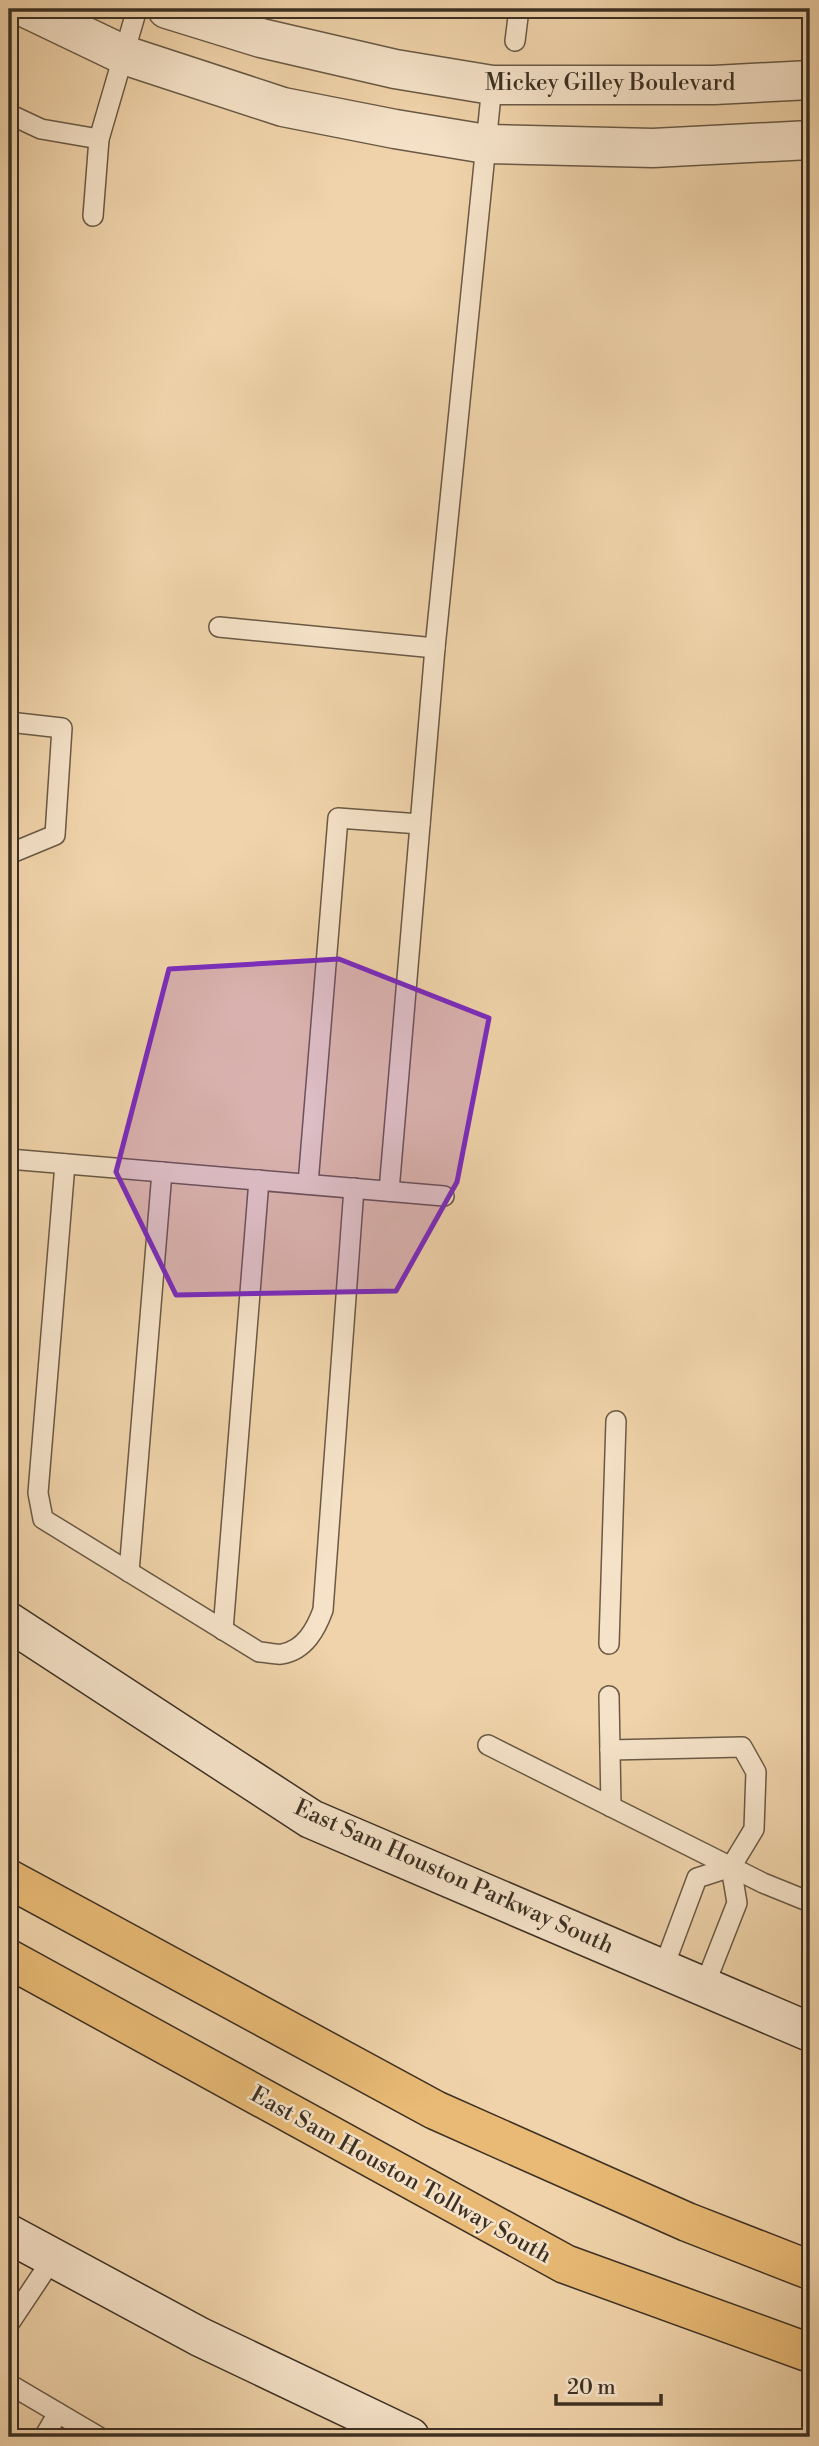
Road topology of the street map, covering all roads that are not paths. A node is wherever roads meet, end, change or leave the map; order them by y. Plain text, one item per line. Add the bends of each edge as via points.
1 (28, 9) edge
2 (137, 9) edge
3 (167, 9) edge
4 (519, 9) edge
5 (515, 41) dead end
6 (124, 55) junction
7 (810, 80) edge
8 (492, 85) junction
9 (9, 114) edge
10 (99, 139) junction
11 (810, 140) edge
12 (486, 144) junction
13 (93, 216) dead end
14 (219, 628) dead end
15 (435, 648) junction
16 (9, 722) edge
17 (420, 824) junction
18 (9, 854) edge
19 (9, 1159) edge
20 (65, 1164) junction
21 (162, 1172) junction
22 (259, 1181) junction
23 (308, 1184) junction
24 (354, 1188) junction
25 (388, 1191) junction
26 (444, 1196) dead end
27 (615, 1421) dead end
28 (129, 1572) junction
29 (9, 1622) edge
30 (223, 1630) junction
31 (609, 1644) dead end
32 (609, 1696) dead end
33 (488, 1745) dead end
34 (610, 1750) junction
35 (611, 1807) junction
36 (731, 1867) junction
37 (9, 1879) edge
38 (810, 1902) edge
39 (9, 1959) edge
40 (663, 1969) junction
41 (704, 1987) junction
42 (810, 2032) edge
43 (687, 2222) junction
44 (9, 2234) edge
45 (53, 2258) junction
46 (810, 2259) edge
47 (565, 2264) junction
48 (810, 2270) edge
49 (9, 2324) edge
50 (810, 2353) edge
51 (810, 2368) edge
52 (9, 2384) edge
53 (58, 2413) junction
54 (44, 2437) edge
55 (99, 2437) edge
56 (410, 2437) edge

1 - 6 street
2 - 6 lane
3 - 8 street, Mickey Gilley Boulevard via 261,38
4 - 5 lane
6 - 10 lane
6 - 12 street via 283,107
7 - 8 street, Mickey Gilley Boulevard
8 - 12 lane
9 - 10 lane via 41,129
10 - 13 lane
11 - 12 street via 653,148
12 - 15 lane
14 - 15 lane
15 - 17 lane
16 - 18 lane via 62,728 55,835
17 - 23 lane via 338,818
17 - 25 lane
19 - 20 lane
20 - 21 lane
20 - 28 lane via 38,1493 43,1518
21 - 22 lane
21 - 28 lane
22 - 23 lane
22 - 30 lane
23 - 24 lane
24 - 25 lane
24 - 30 lane via 323,1610 316,1630 303,1644 282,1654 259,1652
25 - 26 lane
27 - 31 lane
28 - 30 lane
29 - 40 street, East Sam Houston Parkway South via 311,1819
32 - 34 lane
33 - 35 lane
34 - 35 lane
34 - 36 lane via 743,1747 756,1772 754,1829
35 - 36 lane
36 - 38 lane
36 - 40 lane via 697,1878
36 - 41 lane via 737,1903
37 - 43 highway via 435,2110
39 - 47 highway, East Sam Houston Tollway South
40 - 41 street, East Sam Houston Parkway South
41 - 42 street, East Sam Houston Parkway South
43 - 46 highway
43 - 48 highway
44 - 45 street
45 - 49 lane
45 - 56 street via 200,2337
47 - 50 highway, East Sam Houston Tollway South
47 - 51 highway
52 - 53 lane
53 - 54 lane
53 - 55 lane

